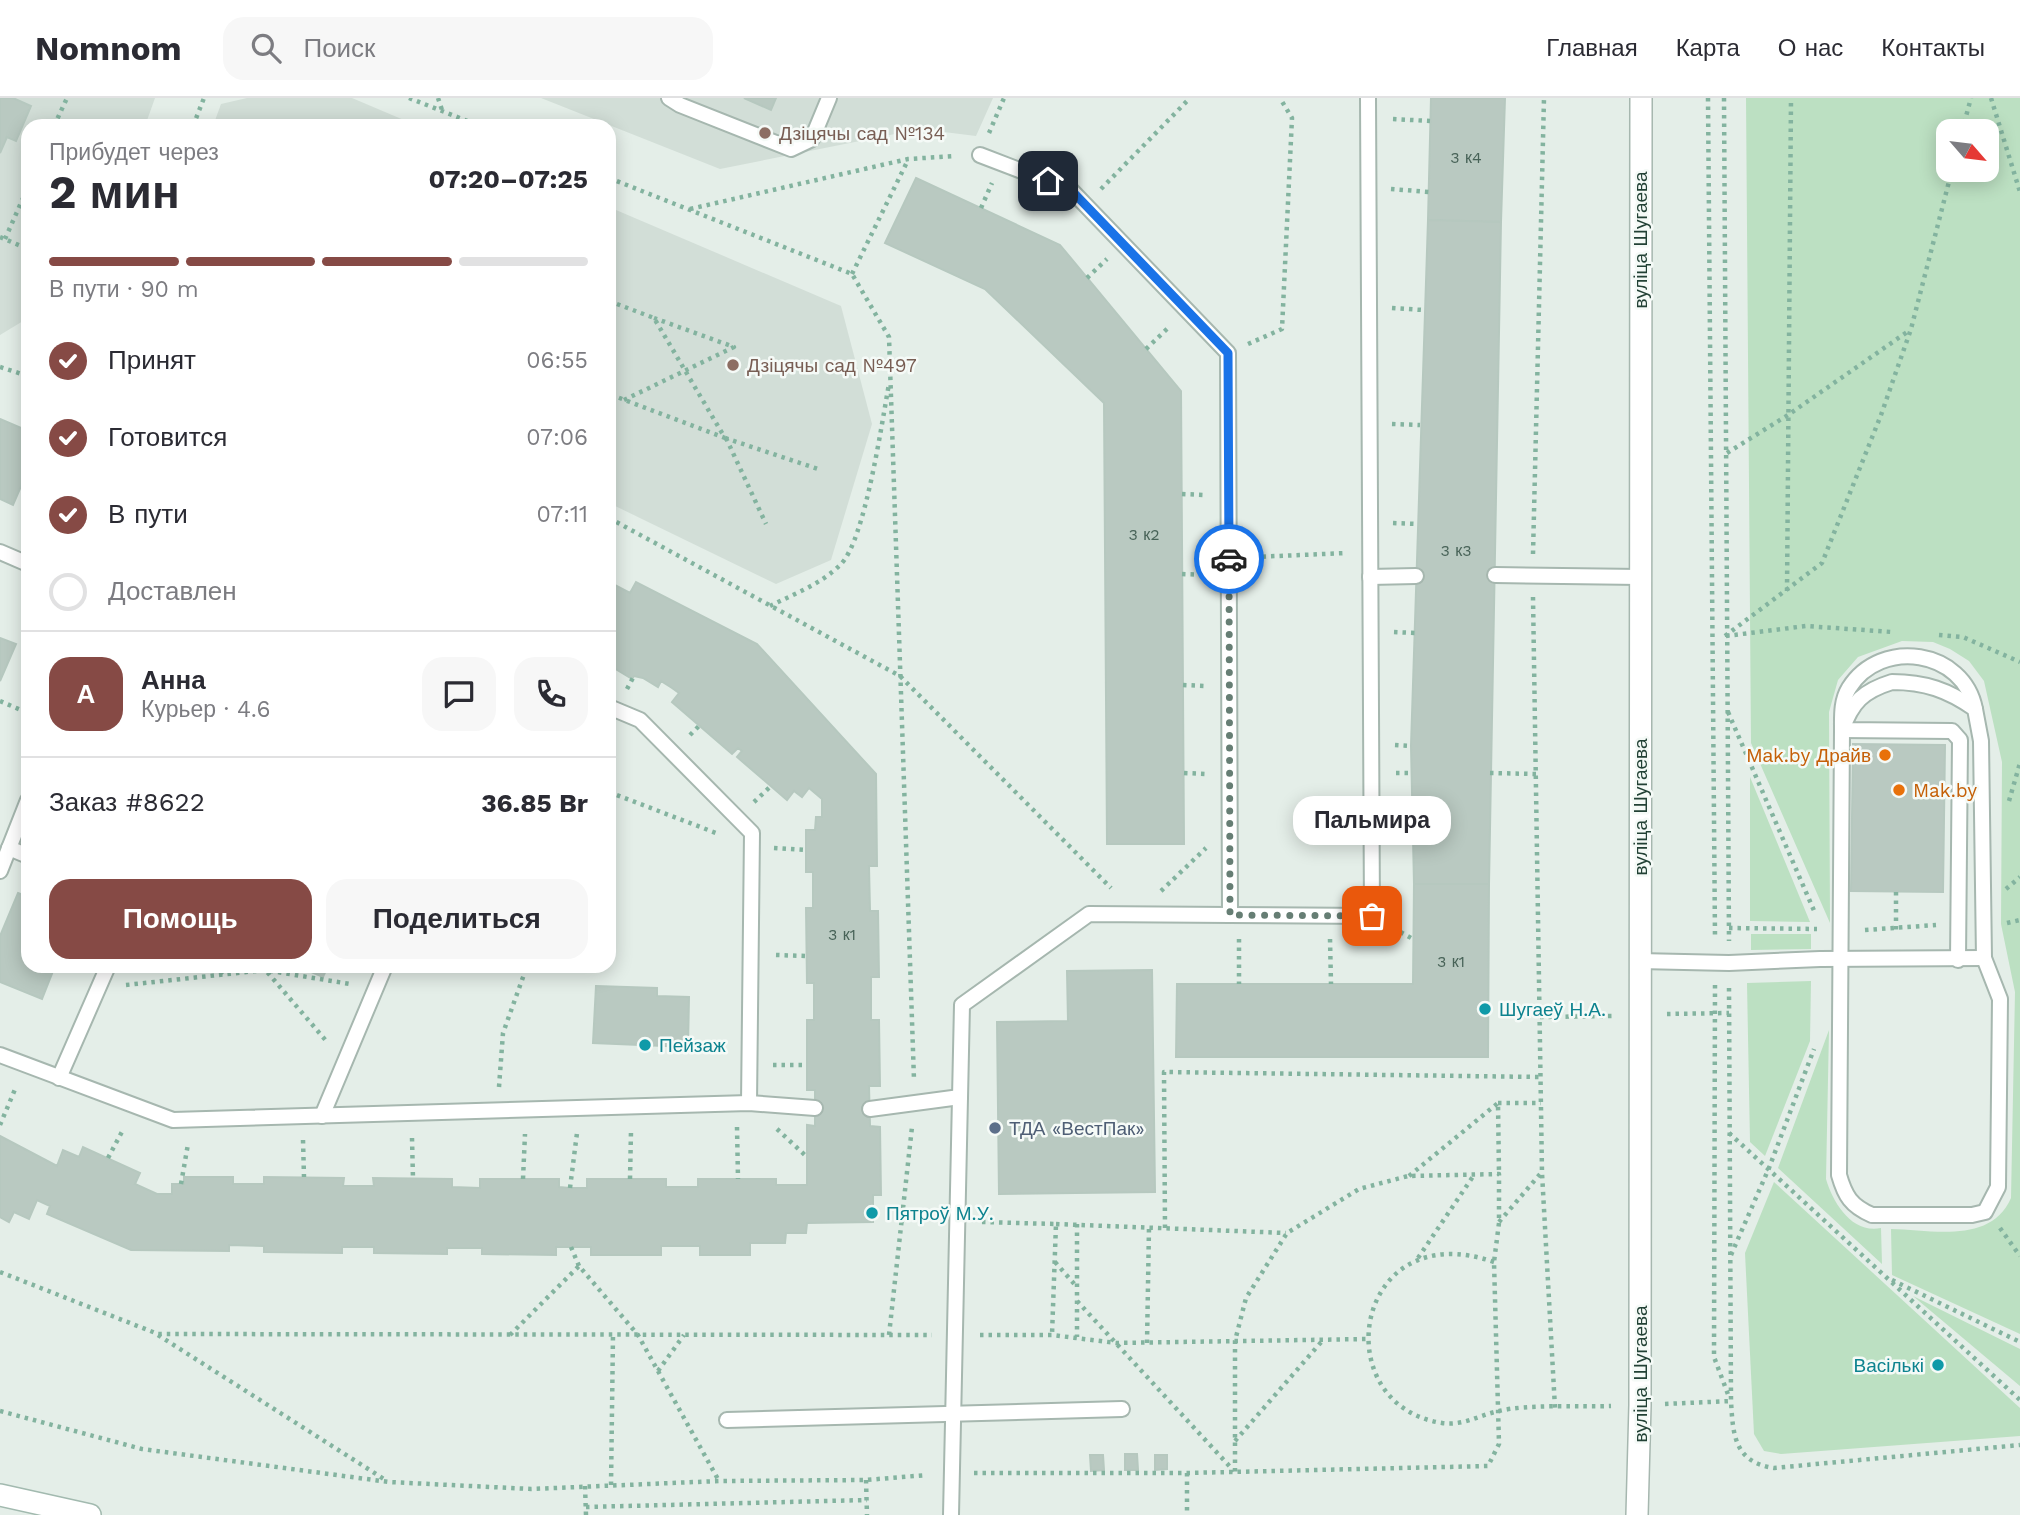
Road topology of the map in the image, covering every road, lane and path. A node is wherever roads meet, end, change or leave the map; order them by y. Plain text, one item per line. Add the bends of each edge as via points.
1 (66, 98) edge
2 (204, 98) edge
3 (410, 98) edge
4 (438, 98) edge
5 (669, 98) edge
6 (829, 98) edge
7 (1004, 98) edge
8 (1190, 98) edge
9 (1280, 98) edge
10 (1368, 98) edge
11 (1544, 98) edge
12 (1641, 98) edge
13 (1708, 98) edge
14 (1724, 98) edge
15 (1791, 98) edge
16 (1970, 98) edge
17 (1991, 98) edge
18 (443, 111) junction
19 (1368, 117) junction
20 (57, 119) edge
21 (196, 119) edge
22 (463, 119) edge
23 (1965, 119) edge
24 (1430, 121) dead end
25 (980, 155) junction
26 (908, 159) junction
27 (616, 180) edge
28 (1949, 182) edge
29 (1369, 188) junction
30 (1429, 192) dead end
31 (2020, 192) edge
32 (21, 201) edge
33 (1085, 205) junction
34 (690, 210) junction
35 (3, 238) edge
36 (21, 246) edge
37 (852, 275) junction
38 (616, 304) edge
39 (1186, 310) junction
40 (654, 318) junction
41 (1911, 329) junction
42 (1146, 349) dead end
43 (1228, 353) junction
44 (0, 366) edge
45 (686, 372) junction
46 (21, 374) edge
47 (891, 376) junction
48 (616, 397) edge
49 (624, 400) junction
50 (1788, 415) junction
51 (725, 438) junction
52 (1727, 453) junction
53 (818, 469) dead end
54 (616, 522) edge
55 (766, 524) dead end
56 (0, 552) edge
57 (1335, 554) dead end
58 (1262, 556) dead end
59 (21, 561) edge
60 (1495, 575) dead end
61 (1416, 576) dead end
62 (1533, 576) junction
63 (1370, 577) junction
64 (1640, 577) junction
65 (1787, 592) junction
66 (770, 606) junction
67 (1726, 636) junction
68 (900, 676) junction
69 (0, 701) edge
70 (1975, 709) junction
71 (21, 710) edge
72 (616, 710) edge
73 (1842, 730) junction
74 (1490, 773) dead end
75 (1536, 775) junction
76 (616, 795) edge
77 (21, 818) edge
78 (1229, 826) junction
79 (9, 848) junction
80 (752, 848) junction
81 (21, 853) edge
82 (0, 871) edge
83 (1896, 892) dead end
84 (1136, 915) junction
85 (1234, 915) junction
86 (1329, 916) junction
87 (1729, 928) junction
88 (1840, 929) junction
89 (1896, 930) junction
90 (1984, 958) junction
91 (1840, 959) junction
92 (1895, 960) junction
93 (1958, 960) junction
94 (1639, 961) junction
95 (1722, 963) junction
96 (105, 973) edge
97 (232, 973) edge
98 (268, 973) edge
99 (290, 973) edge
100 (382, 973) edge
101 (524, 973) edge
102 (225, 974) joint
103 (1239, 984) dead end
104 (1331, 984) dead end
105 (99, 988) junction
106 (375, 989) junction
107 (0, 1055) edge
108 (344, 1062) junction
109 (26, 1065) junction
110 (749, 1065) junction
111 (807, 1065) dead end
112 (1541, 1077) junction
113 (60, 1078) junction
114 (960, 1097) junction
115 (743, 1103) junction
116 (915, 1103) junction
117 (1497, 1103) junction
118 (1541, 1103) junction
119 (135, 1106) junction
120 (631, 1107) junction
121 (580, 1108) junction
122 (815, 1108) dead end
123 (870, 1109) dead end
124 (496, 1110) junction
125 (526, 1110) junction
126 (411, 1113) junction
127 (303, 1116) junction
128 (322, 1116) junction
129 (192, 1119) junction
130 (0, 1125) edge
131 (1728, 1133) junction
132 (108, 1158) dead end
133 (1542, 1172) junction
134 (1499, 1174) junction
135 (1474, 1175) junction
136 (1408, 1176) junction
137 (304, 1177) dead end
138 (413, 1179) dead end
139 (523, 1179) dead end
140 (630, 1179) dead end
141 (738, 1179) dead end
142 (181, 1184) dead end
143 (570, 1188) dead end
144 (1985, 1212) junction
145 (957, 1222) junction
146 (1499, 1223) junction
147 (1056, 1224) junction
148 (1077, 1224) junction
149 (1149, 1227) junction
150 (1165, 1228) junction
151 (1287, 1233) junction
152 (571, 1247) dead end
153 (2020, 1256) edge
154 (1417, 1260) junction
155 (1054, 1262) junction
156 (1494, 1262) junction
157 (579, 1266) junction
158 (0, 1272) edge
159 (1888, 1278) junction
160 (1077, 1287) junction
161 (1077, 1301) junction
162 (158, 1334) junction
163 (510, 1335) junction
164 (613, 1335) junction
165 (638, 1335) junction
166 (684, 1335) junction
167 (890, 1335) junction
168 (955, 1335) junction
169 (1052, 1335) junction
170 (1077, 1337) junction
171 (1323, 1339) junction
172 (1368, 1339) junction
173 (1235, 1341) junction
174 (2020, 1342) edge
175 (1116, 1343) junction
176 (1147, 1343) junction
177 (658, 1371) junction
178 (2020, 1400) edge
179 (1731, 1401) junction
180 (1122, 1409) dead end
181 (0, 1411) edge
182 (1499, 1411) junction
183 (953, 1414) junction
184 (727, 1420) dead end
185 (1235, 1441) junction
186 (2020, 1445) edge
187 (1235, 1472) junction
188 (952, 1473) junction
189 (1187, 1473) junction
190 (866, 1480) junction
191 (719, 1481) junction
192 (389, 1482) junction
193 (611, 1485) junction
194 (585, 1486) junction
195 (0, 1495) edge
196 (867, 1500) junction
197 (586, 1507) junction
198 (90, 1515) edge
199 (586, 1515) edge
200 (867, 1515) edge
201 (951, 1515) edge
202 (1187, 1515) edge
203 (1637, 1515) edge

1 - 20 path
2 - 21 path
3 - 18 path
4 - 18 path
5 - 6 lane via 791,149 813,139
7 - 25 path
8 - 33 path
9 - 43 path via 1292,118 1282,329
10 - 19 lane
11 - 62 path
12 - 64 street, вуліца Шугаева
13 - 95 path
14 - 52 path
15 - 50 path
16 - 23 path
17 - 31 path
18 - 22 path
19 - 24 path
19 - 29 lane
25 - 26 path
25 - 33 lane via 1071,190
26 - 34 path
26 - 37 path
27 - 34 path
28 - 41 path
29 - 30 path
29 - 63 lane
32 - 35 path
33 - 39 lane
34 - 37 path
35 - 36 path
37 - 47 path via 890,337
38 - 40 path
39 - 42 path
39 - 43 lane
40 - 45 path
40 - 45 path via 734,347
41 - 50 path
41 - 65 path via 1822,563
43 - 78 lane
44 - 46 path
45 - 49 path
45 - 51 path
47 - 66 path via 865,509 843,564
47 - 68 path
48 - 49 path
49 - 51 path
50 - 52 path
50 - 65 path
51 - 53 path
51 - 55 path
52 - 67 path
54 - 66 path
56 - 59 lane
57 - 58 path
60 - 62 lane
61 - 63 lane
62 - 64 lane
62 - 75 path
63 - 86 lane via 1372,916
64 - 94 street, вуліца Шугаева
65 - 67 path
66 - 68 path
67 - 87 path
68 - 84 path
68 - 116 path
69 - 71 path
70 - 73 lane via 1936,687 1892,682 1870,689 1853,702
70 - 73 lane via 1972,694 1947,666 1928,657 1907,655 1862,673 1843,702
70 - 90 lane via 1981,741
72 - 80 lane via 640,720 752,833
73 - 88 lane
73 - 93 lane via 1952,731 1960,740
74 - 75 path
75 - 112 path
76 - 80 path
77 - 79 lane
78 - 84 path
78 - 85 lane
79 - 81 lane
79 - 82 lane
80 - 110 lane
83 - 89 path
84 - 85 lane
84 - 114 lane via 1089,914 962,1005
85 - 86 lane
85 - 103 path
86 - 104 path
87 - 88 path
87 - 95 path
88 - 89 path
88 - 91 lane
89 - 92 path
90 - 93 lane
90 - 144 lane via 2000,999 1998,1187
91 - 92 lane
91 - 95 lane
91 - 144 lane via 1839,1175 1845,1197 1872,1215
92 - 93 lane
94 - 95 lane
94 - 203 street, вуліца Шугаева
95 - 131 path
95 - 179 path via 1714,1357
96 - 105 lane
97 - 102 path
98 - 108 path
99 - 106 path
100 - 106 lane
101 - 124 path via 503,1033
102 - 105 path
105 - 113 lane
106 - 108 lane
107 - 109 lane
108 - 128 lane
109 - 113 lane
109 - 130 path
110 - 111 path
110 - 115 lane
112 - 118 path
112 - 150 path via 1164,1072
113 - 119 lane
114 - 116 lane
114 - 145 lane
115 - 120 lane
115 - 122 lane
115 - 141 path
116 - 123 lane
116 - 167 path
117 - 118 path
117 - 134 path
117 - 136 path
118 - 133 path
119 - 129 lane via 173,1120
119 - 132 path
120 - 121 lane
120 - 140 path
121 - 125 lane
121 - 143 path
124 - 125 lane
124 - 126 lane
125 - 139 path
126 - 128 lane
126 - 138 path
127 - 128 lane
127 - 129 lane
127 - 137 path
129 - 142 path
131 - 159 path
131 - 179 path
133 - 146 path
133 - 182 path via 1555,1408
134 - 135 path
134 - 146 path
135 - 136 path
135 - 154 path
136 - 151 path via 1359,1189
144 - 153 path
145 - 147 path
145 - 168 lane
146 - 156 path
147 - 148 path
147 - 155 path
148 - 149 path
148 - 160 path
149 - 150 path
149 - 176 path
150 - 151 path
151 - 173 path via 1245,1298
152 - 157 path
154 - 156 path via 1442,1252 1469,1253
154 - 172 path via 1394,1275 1378,1296
155 - 160 path
155 - 169 path
156 - 182 path
157 - 163 path
157 - 165 path
158 - 162 path
159 - 174 path
159 - 178 path
160 - 161 path
161 - 170 path
161 - 175 path
162 - 163 path
162 - 192 path
163 - 164 path
164 - 165 path
164 - 193 path
165 - 166 path
165 - 177 path
166 - 167 path
166 - 177 path
167 - 168 path
168 - 169 path
168 - 183 lane
169 - 170 path
170 - 175 path
171 - 172 path
171 - 173 path
171 - 185 path
172 - 182 path via 1376,1374 1391,1396 1414,1414 1443,1423 1472,1422
173 - 176 path
173 - 185 path
175 - 176 path
175 - 187 path
177 - 191 path
179 - 186 path via 1733,1432 1742,1453 1757,1465 1774,1468
180 - 183 lane
181 - 192 path via 142,1449
182 - 187 path via 1499,1444 1488,1466
183 - 184 lane
183 - 188 lane
185 - 187 path
187 - 189 path
188 - 189 path
188 - 190 path
188 - 201 lane
189 - 202 path
190 - 191 path
190 - 196 path
191 - 193 path
192 - 194 path via 531,1489
193 - 194 path
194 - 197 path
195 - 198 street
196 - 197 path
196 - 200 path
197 - 199 path

